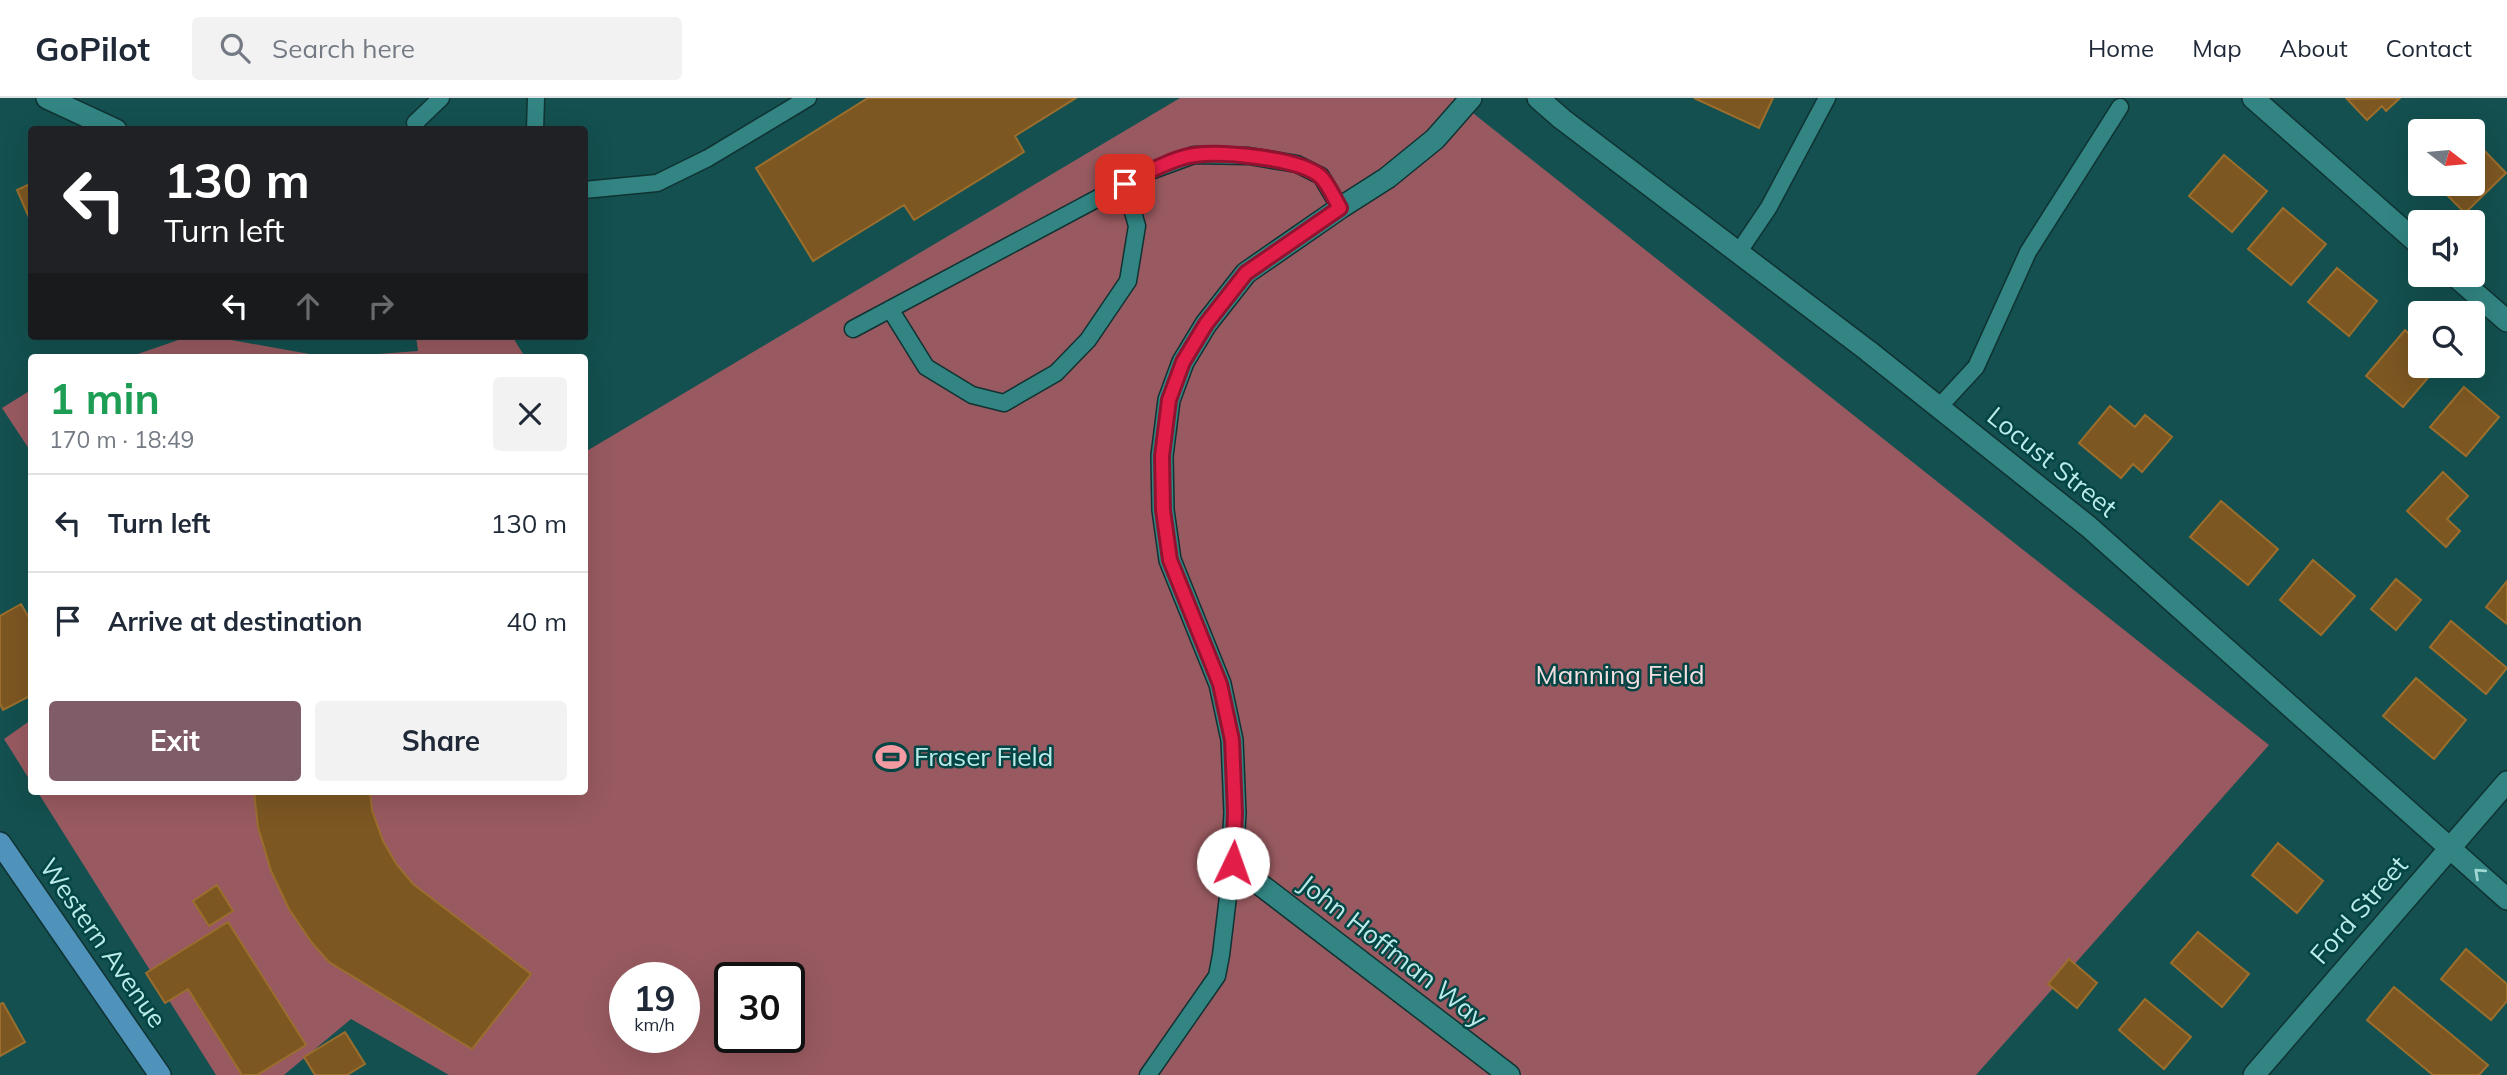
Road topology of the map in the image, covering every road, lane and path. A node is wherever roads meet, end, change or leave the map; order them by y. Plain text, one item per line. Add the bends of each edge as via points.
1 (47, 98) edge
2 (441, 98) edge
3 (536, 98) edge
4 (808, 98) edge
5 (1471, 98) edge
6 (1538, 98) edge
7 (1828, 98) edge
8 (2253, 98) edge
9 (2120, 107) dead end
10 (415, 123) dead end
11 (107, 126) edge
12 (535, 126) edge
13 (1125, 184) junction
14 (588, 190) edge
15 (1340, 208) junction
16 (2408, 234) edge
17 (1738, 253) junction
18 (2468, 287) edge
19 (890, 309) junction
20 (2507, 321) edge
21 (853, 329) dead end
22 (1939, 407) junction
23 (2507, 782) edge
24 (0, 843) edge
25 (2450, 847) junction
26 (1233, 863) junction
27 (2507, 898) edge
28 (160, 1075) edge
29 (1148, 1075) edge
30 (1509, 1075) edge
31 (2253, 1075) edge

1 - 11 street
2 - 10 lane
3 - 12 lane
4 - 14 lane via 657,183
5 - 15 street via 1435,139
6 - 17 street, Locust Street
7 - 17 lane via 1769,207
8 - 16 street
9 - 22 lane via 2028,252 1976,367
13 - 15 lane via 1194,155 1249,156 1297,164 1321,176
13 - 19 lane
13 - 19 lane via 1137,226 1128,281 1088,340 1056,373 1004,403 972,395 926,367
15 - 26 street via 1246,273 1206,324 1183,362 1169,400 1162,456 1163,510 1170,560 1220,684 1232,740
17 - 22 street, Locust Street
18 - 20 street
19 - 21 lane
22 - 25 street, Locust Street via 2089,527
23 - 25 street, Ford Street
24 - 28 main road, Western Avenue
27 -> 25 street, Locust Street
25 - 31 street, Ford Street
26 - 29 lane via 1216,976
26 - 30 street, John Hoffman Way

